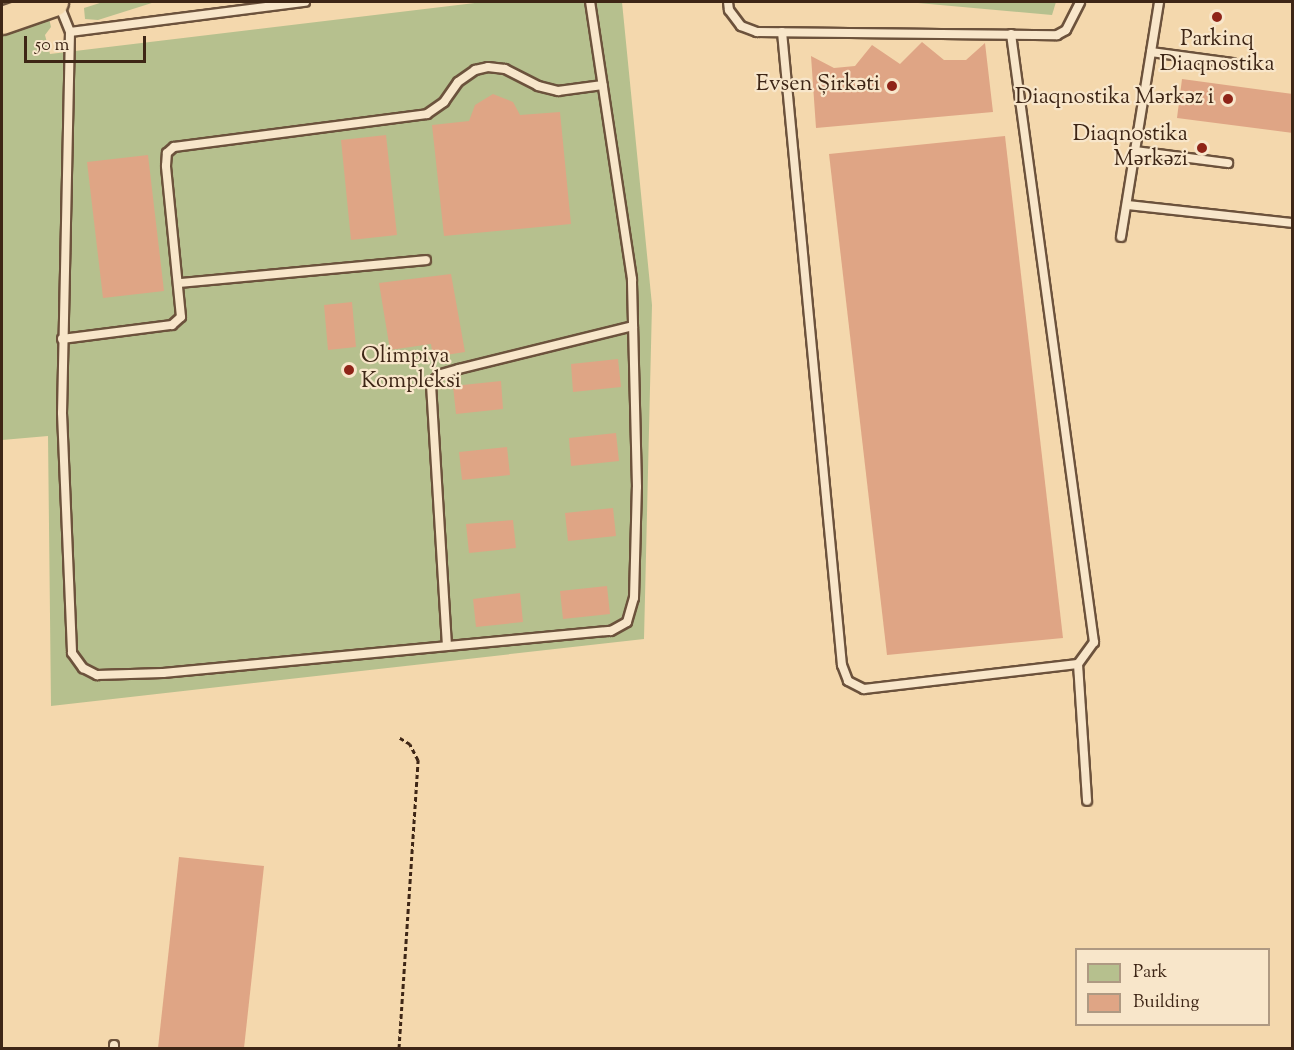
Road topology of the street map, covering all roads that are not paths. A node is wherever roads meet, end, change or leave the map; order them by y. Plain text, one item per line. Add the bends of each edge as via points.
1 (56, 2) edge
2 (305, 2) edge
3 (590, 2) edge
4 (728, 2) edge
5 (1080, 2) edge
6 (1159, 2) edge
7 (2, 20) edge
8 (70, 32) junction
9 (782, 32) junction
10 (1011, 34) junction
11 (1151, 52) junction
12 (1232, 63) dead end
13 (603, 85) junction
14 (1135, 151) junction
15 (1228, 163) dead end
16 (1126, 205) junction
17 (1293, 223) edge
18 (1121, 237) dead end
19 (426, 260) dead end
20 (180, 283) junction
21 (633, 326) junction
22 (62, 339) junction
23 (447, 646) junction
24 (1078, 664) junction
25 (1087, 801) dead end

1 - 7 highway
1 - 8 lane
2 - 8 lane
3 - 13 lane
4 - 9 lane via 741,26 757,32
5 - 10 lane via 1066,30 1057,35
6 - 11 lane
8 - 22 lane
9 - 10 lane
9 - 24 lane via 842,665 848,681 864,689
10 - 24 lane via 1094,642
11 - 12 lane
11 - 14 lane
13 - 20 lane via 558,91 538,86 505,69 488,67 475,70 458,82 444,102 427,114 174,147 167,153 166,166
13 - 21 lane via 632,279
14 - 15 lane
14 - 16 lane
16 - 17 lane
16 - 18 lane
19 - 20 lane
20 - 22 lane via 181,317 172,325
21 - 23 lane via 459,369 441,374 431,382
21 - 23 lane via 637,488 634,598 627,622 611,631
22 - 23 lane via 70,636 72,653 83,668 97,675 163,673
24 - 25 lane

